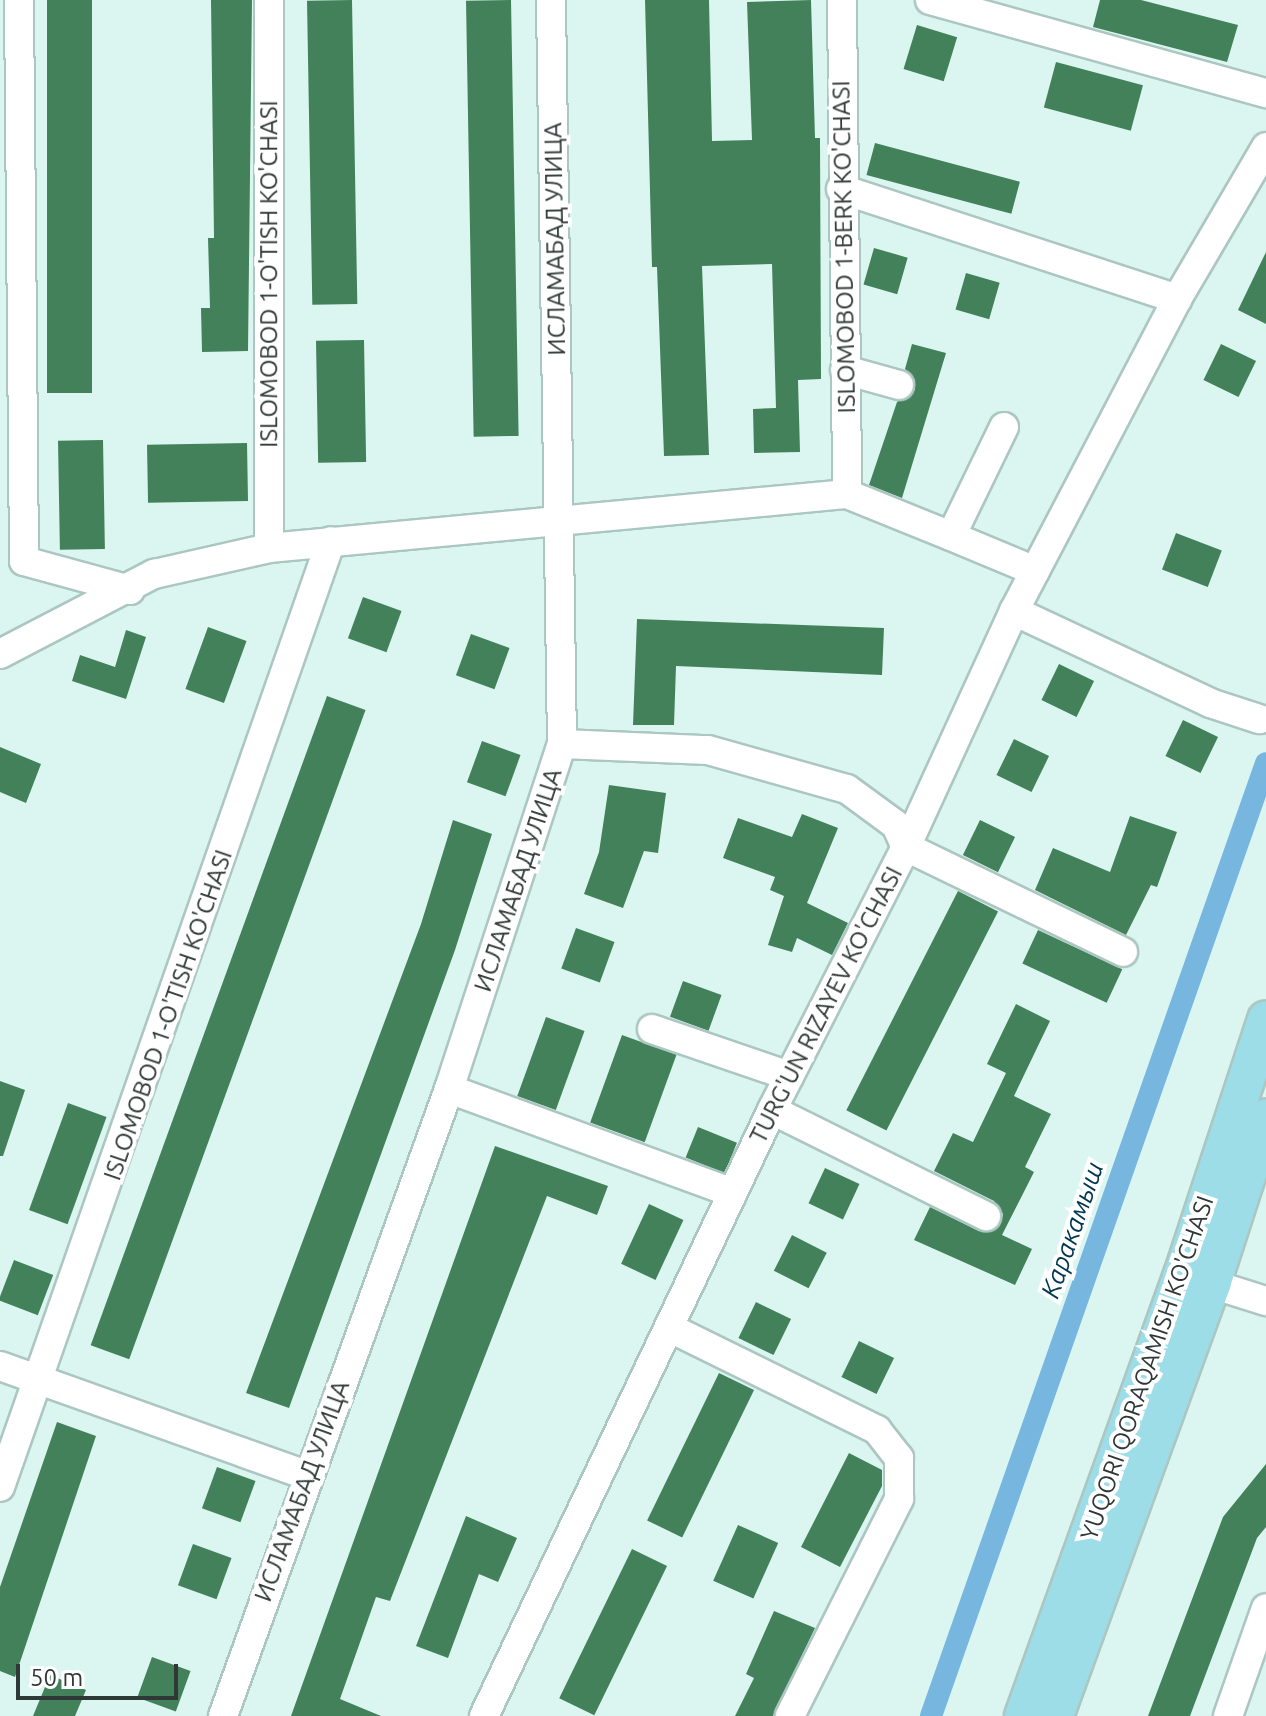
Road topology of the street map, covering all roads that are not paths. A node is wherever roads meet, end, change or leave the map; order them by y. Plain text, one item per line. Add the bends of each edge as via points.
1 (19, 0) edge
2 (269, 0) edge
3 (551, 0) edge
4 (842, 0) edge
5 (930, 0) edge
6 (1266, 93) edge
7 (1266, 147) edge
8 (841, 189) junction
9 (1177, 299) junction
10 (845, 370) junction
11 (899, 385) dead end
12 (1004, 427) dead end
13 (847, 494) junction
14 (560, 521) junction
15 (951, 536) junction
16 (331, 541) junction
17 (269, 548) junction
18 (1035, 571) junction
19 (130, 590) junction
20 (1014, 611) junction
21 (0, 654) edge
22 (1259, 719) dead end
23 (562, 744) junction
24 (906, 847) junction
25 (1123, 952) dead end
26 (1266, 1019) edge
27 (652, 1029) dead end
28 (789, 1076) junction
29 (449, 1089) junction
30 (772, 1110) junction
31 (1266, 1118) edge
32 (1258, 1172) edge
33 (733, 1193) junction
34 (986, 1216) dead end
35 (1212, 1284) junction
36 (1266, 1301) edge
37 (670, 1328) junction
38 (0, 1366) edge
39 (41, 1383) junction
40 (306, 1475) junction
41 (2, 1477) edge
42 (1266, 1608) edge
43 (223, 1716) edge
44 (484, 1716) edge
45 (790, 1716) edge
46 (1023, 1716) edge
47 (1055, 1716) edge
48 (1228, 1716) edge

1 - 19 street via 24,561
2 - 17 street, ISLOMOBOD 1-O'TISH KO'CHASI
3 - 14 street, ИСЛАМАБАД УЛИЦА
4 - 8 street, ISLOMOBOD 1-BERK KO'CHASI
5 - 6 street
7 - 9 street, TURG'UN RIZAYEV KO'CHASI
8 - 9 street
8 - 10 street, ISLOMOBOD 1-BERK KO'CHASI
9 - 18 street, TURG'UN RIZAYEV KO'CHASI
10 - 11 street
10 - 13 street, ISLOMOBOD 1-BERK KO'CHASI
12 - 15 street
13 - 14 street
13 - 15 street
14 - 16 street
14 - 23 street, ИСЛАМАБАД УЛИЦА
15 - 18 street
16 - 17 street
16 - 39 street, ISLOMOBOD 1-O'TISH KO'CHASI
17 - 19 street via 154,574
18 - 20 street, TURG'UN RIZAYEV KO'CHASI
19 - 21 street
20 - 22 street via 1210,703
20 - 24 street, TURG'UN RIZAYEV KO'CHASI
23 - 24 street via 708,750 847,789 896,825
23 - 29 street, ИСЛАМАБАД УЛИЦА
24 - 25 street
24 - 28 street, TURG'UN RIZAYEV KO'CHASI
26 - 46 main road, YUQORI QORAQAMISH KO'CHASI via 1182,1275
27 - 28 street
28 - 30 street, TURG'UN RIZAYEV KO'CHASI
29 - 33 street
29 - 40 street, ИСЛАМАБАД УЛИЦА
30 - 33 street, TURG'UN RIZAYEV KO'CHASI
30 - 34 street
31 - 32 main road, YUQORI QORAQAMISH KO'CHASI
32 - 35 main road, YUQORI QORAQAMISH KO'CHASI
33 - 37 street, TURG'UN RIZAYEV KO'CHASI
35 - 36 street
35 - 47 main road, YUQORI QORAQAMISH KO'CHASI
37 - 44 street, TURG'UN RIZAYEV KO'CHASI
37 - 45 street via 877,1430 899,1458 899,1499
38 - 39 street
39 - 40 street
39 - 41 street, ISLOMOBOD 1-O'TISH KO'CHASI
40 - 43 street, ИСЛАМАБАД УЛИЦА
42 - 48 street

